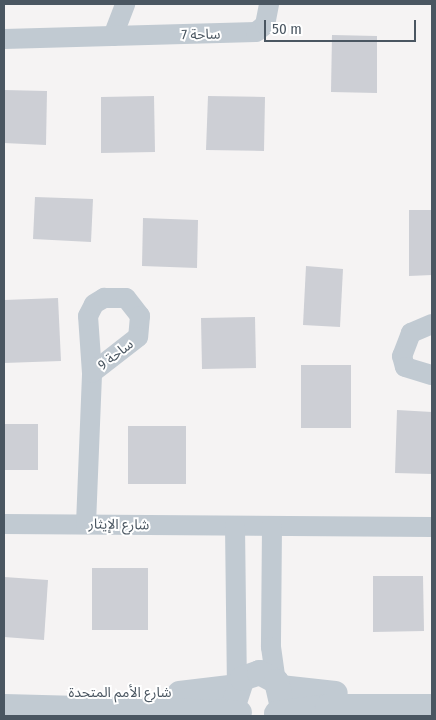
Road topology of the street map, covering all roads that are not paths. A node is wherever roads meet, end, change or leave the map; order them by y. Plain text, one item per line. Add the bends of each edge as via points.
1 (125, 4) edge
2 (269, 4) edge
3 (113, 36) junction
4 (4, 39) edge
5 (432, 324) edge
6 (92, 373) dead end
7 (432, 375) edge
8 (4, 524) edge
9 (86, 524) junction
10 (235, 526) junction
11 (272, 526) junction
12 (432, 527) edge
13 (278, 684) junction
14 (237, 685) junction
15 (4, 692) edge
16 (432, 693) edge
17 (4, 706) edge
18 (432, 706) edge
19 (241, 714) edge
20 (273, 714) edge

1 - 3 street
2 - 3 street, ساحة 7 via 265,26 256,32
3 - 4 street, ساحة 7
5 - 7 street via 411,333 402,356 410,370
6 - 9 street, ساحة 9
8 - 9 street, شارع الإيثار
9 - 10 street, شارع الإيثار
10 - 11 street, شارع الإيثار
10 - 14 street
11 - 12 street, شارع الإيثار
11 - 13 street via 270,647
13 - 14 street, شارع الأمم المتحدة via 253,673
13 - 16 street via 313,693
13 - 20 street via 281,700
14 - 15 street, شارع الأمم المتحدة via 194,693
14 - 19 street via 234,699
17 - 19 street, شارع الأمم المتحدة
18 - 20 street via 327,706

